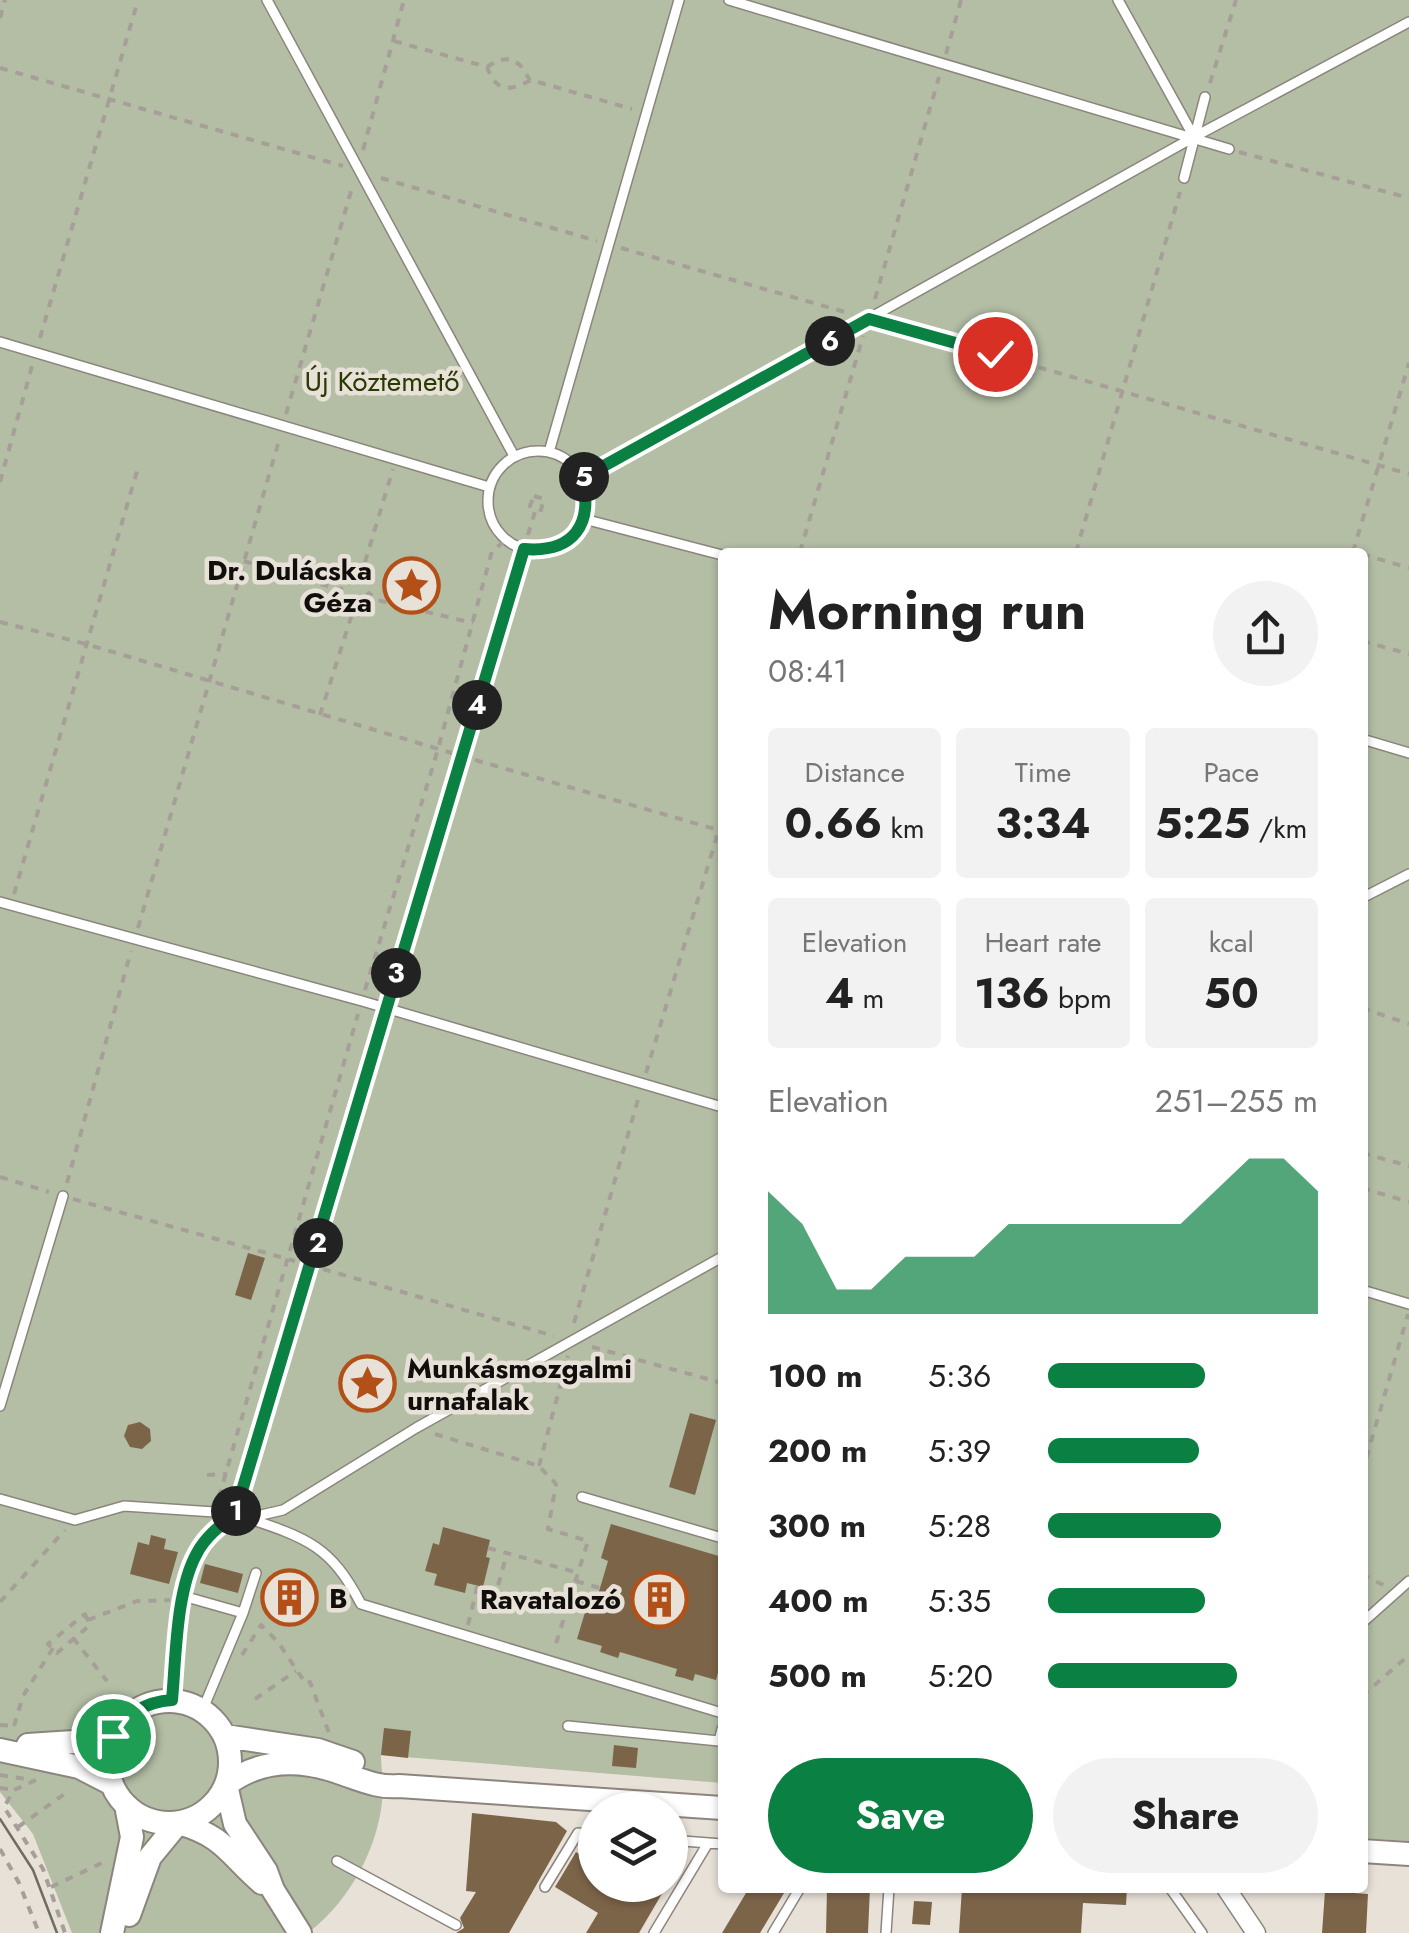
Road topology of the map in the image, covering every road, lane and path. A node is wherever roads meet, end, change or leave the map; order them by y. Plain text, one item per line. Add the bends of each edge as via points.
1 (5, 0) edge
2 (138, 0) edge
3 (266, 0) edge
4 (404, 0) edge
5 (679, 0) edge
6 (729, 0) edge
7 (961, 0) edge
8 (1118, 0) edge
9 (1236, 0) edge
10 (0, 18) edge
11 (1409, 22) edge
12 (392, 40) junction
13 (944, 64) junction
14 (487, 67) junction
15 (0, 68) edge
16 (530, 80) junction
17 (109, 98) junction
18 (1206, 98) joint
19 (646, 114) junction
20 (1194, 138) junction
21 (1229, 149) joint
22 (357, 170) junction
23 (1184, 178) joint
24 (1409, 198) edge
25 (608, 244) junction
26 (869, 319) junction
27 (0, 342) edge
28 (36, 352) junction
29 (1409, 364) edge
30 (1122, 390) junction
31 (282, 428) junction
32 (550, 452) junction
33 (514, 456) junction
34 (395, 460) junction
35 (1378, 465) junction
36 (137, 471) dead end
37 (1409, 474) edge
38 (582, 478) junction
39 (0, 482) edge
40 (490, 487) junction
41 (536, 508) dead end
42 (584, 519) junction
43 (530, 527) dead end
44 (801, 548) edge
45 (1077, 548) edge
46 (1357, 548) edge
47 (524, 549) junction
48 (718, 554) edge
49 (1368, 556) edge
50 (244, 560) junction
51 (1409, 568) edge
52 (404, 582) dead end
53 (340, 590) junction
54 (398, 606) junction
55 (354, 608) junction
56 (0, 622) edge
57 (473, 624) dead end
58 (1368, 643) edge
59 (86, 644) junction
60 (1409, 654) edge
61 (210, 682) junction
62 (320, 715) junction
63 (1368, 741) edge
64 (1409, 753) edge
65 (462, 756) junction
66 (718, 830) edge
67 (1409, 874) edge
68 (1368, 895) edge
69 (5, 903) edge
70 (134, 940) junction
71 (386, 1008) junction
72 (1368, 1010) edge
73 (1409, 1024) edge
74 (718, 1106) edge
75 (1368, 1154) edge
76 (1409, 1166) edge
77 (0, 1177) edge
78 (1368, 1190) edge
79 (63, 1196) junction
80 (1409, 1202) edge
81 (718, 1259) edge
82 (311, 1266) junction
83 (1368, 1292) edge
84 (1409, 1307) edge
85 (569, 1340) junction
86 (718, 1382) edge
87 (0, 1406) edge
88 (416, 1428) junction
89 (1368, 1452) edge
90 (539, 1466) junction
91 (207, 1475) dead end
92 (246, 1480) junction
93 (582, 1497) dead end
94 (0, 1499) edge
95 (235, 1514) junction
96 (76, 1520) junction
97 (718, 1537) edge
98 (488, 1548) dead end
99 (506, 1553) junction
100 (256, 1573) dead end
101 (579, 1573) junction
102 (1368, 1577) edge
103 (576, 1581) junction
104 (1409, 1581) edge
105 (472, 1584) dead end
106 (600, 1588) dead end
107 (476, 1592) junction
108 (1396, 1593) junction
109 (178, 1598) junction
110 (0, 1602) edge
111 (243, 1613) junction
112 (1368, 1618) edge
113 (88, 1620) junction
114 (465, 1634) junction
115 (73, 1638) junction
116 (53, 1648) junction
117 (1409, 1655) edge
118 (552, 1659) junction
119 (237, 1664) dead end
120 (298, 1670) junction
121 (107, 1681) dead end
122 (1368, 1691) edge
123 (255, 1699) dead end
124 (172, 1700) junction
125 (203, 1709) junction
126 (718, 1712) edge
127 (14, 1726) dead end
128 (568, 1726) dead end
129 (330, 1733) dead end
130 (113, 1736) junction
131 (225, 1736) junction
132 (718, 1741) edge
133 (5, 1750) edge
134 (0, 1775) edge
135 (50, 1778) dead end
136 (32, 1780) junction
137 (112, 1784) junction
138 (226, 1784) junction
139 (399, 1786) junction
140 (0, 1788) edge
141 (14, 1790) junction
142 (70, 1790) dead end
143 (126, 1806) junction
144 (718, 1808) edge
145 (178, 1822) junction
146 (18, 1827) junction
147 (578, 1833) edge
148 (688, 1841) edge
149 (708, 1843) junction
150 (718, 1844) edge
151 (0, 1849) edge
152 (1368, 1851) edge
153 (1409, 1854) edge
154 (112, 1858) dead end
155 (337, 1861) dead end
156 (545, 1887) dead end
157 (50, 1888) junction
158 (273, 1890) junction
159 (797, 1893) edge
160 (889, 1893) edge
161 (1174, 1893) edge
162 (1229, 1893) edge
163 (456, 1926) dead end
164 (39, 1933) edge
165 (65, 1933) edge
166 (112, 1933) edge
167 (122, 1933) edge
168 (300, 1933) edge
169 (654, 1933) edge
170 (773, 1933) edge
171 (886, 1933) edge
172 (1202, 1933) edge
173 (1256, 1933) edge

1 - 10 path
2 - 17 path
3 - 22 lane
4 - 12 path
5 - 19 lane
6 - 13 lane
7 - 13 path
8 - 20 lane
9 - 18 path
11 - 20 lane
12 - 14 path
12 - 22 path
13 - 20 lane
13 - 26 path
14 - 16 path via 510,58
14 - 16 path via 502,89
15 - 17 path
16 - 19 path
17 - 22 path
17 - 28 path
18 - 20 lane
19 - 25 lane
20 - 21 lane
20 - 23 lane
20 - 26 lane
21 - 24 path
22 - 25 path
22 - 31 path
22 - 33 lane
23 - 30 path
25 - 26 path
25 - 32 lane
26 - 30 path
26 - 38 lane
26 - 44 path
27 - 28 lane
28 - 31 lane
28 - 39 path
29 - 35 path
30 - 35 path
30 - 45 path
31 - 34 lane
31 - 50 path
32 - 33 lane
32 - 38 lane
33 - 40 lane
34 - 40 lane
34 - 53 path via 359,582 348,581
35 - 37 path
35 - 46 path
36 - 59 path
38 - 42 lane
40 - 47 lane via 493,524
41 - 43 path
42 - 47 lane via 561,545
42 - 48 lane
47 - 65 lane
49 - 51 path
50 - 53 path
50 - 61 path
52 - 54 path
53 - 55 path
54 - 55 path via 369,592
54 - 57 path
55 - 62 path
56 - 59 path
58 - 60 path
59 - 61 path
59 - 69 path
61 - 62 path
61 - 70 path
62 - 65 path
63 - 64 lane
65 - 66 path
65 - 71 lane
67 - 68 lane
69 - 70 lane
70 - 71 lane
70 - 79 path
71 - 74 lane
71 - 82 lane
72 - 73 path
75 - 76 path
77 - 79 path
78 - 80 path
79 - 82 path
79 - 87 lane
81 - 85 lane
82 - 85 path
82 - 92 lane
83 - 84 lane
84 - 89 path
85 - 86 path
85 - 88 lane
85 - 90 path
88 - 90 path
88 - 95 lane via 283,1510
90 - 101 path via 556,1484 548,1529 588,1541
91 - 92 path
92 - 95 lane
93 - 97 lane
94 - 96 lane
95 - 96 lane via 124,1506
95 - 109 lane via 200,1546
95 - 114 lane via 315,1544 346,1574 361,1604
96 - 110 path
98 - 99 path
99 - 101 path
99 - 107 path via 495,1596
100 - 111 lane
101 - 103 path
102 - 108 path
103 - 106 path
103 - 118 path
104 - 108 lane
105 - 107 path
107 - 114 path
108 - 112 lane
109 - 111 lane
109 - 113 path via 137,1601
109 - 124 lane
111 - 125 lane
113 - 115 path
113 - 116 path via 85,1614 75,1619 48,1644
114 - 118 lane
115 - 116 path
115 - 121 path
116 - 127 path via 23,1696
117 - 122 path
118 - 126 lane
119 - 120 path via 261,1625
120 - 123 path
120 - 129 path via 318,1696
124 - 125 street
124 - 130 street via 142,1706
125 - 131 street
128 - 132 lane
130 - 133 street
130 - 137 street via 107,1753
131 - 138 street
131 - 139 street via 333,1754
133 - 137 street via 79,1767
134 - 136 path
135 - 136 path
136 - 141 path
137 - 143 street
138 - 139 street via 259,1766 286,1762
138 - 145 street via 212,1807
138 - 158 street via 235,1824
139 - 144 street
140 - 141 path
141 - 146 path via 4,1807
142 - 146 path
143 - 145 street via 147,1819
143 - 166 street via 132,1837
145 - 158 street via 223,1842
145 - 167 street via 150,1857
146 - 157 path
147 - 156 lane
148 - 149 lane
149 - 150 lane
149 - 169 lane
151 - 164 path
152 - 153 street
154 - 157 path
155 - 163 lane
157 - 165 path
158 - 168 street
159 - 170 lane
160 - 171 lane
161 - 172 lane
162 - 173 street

